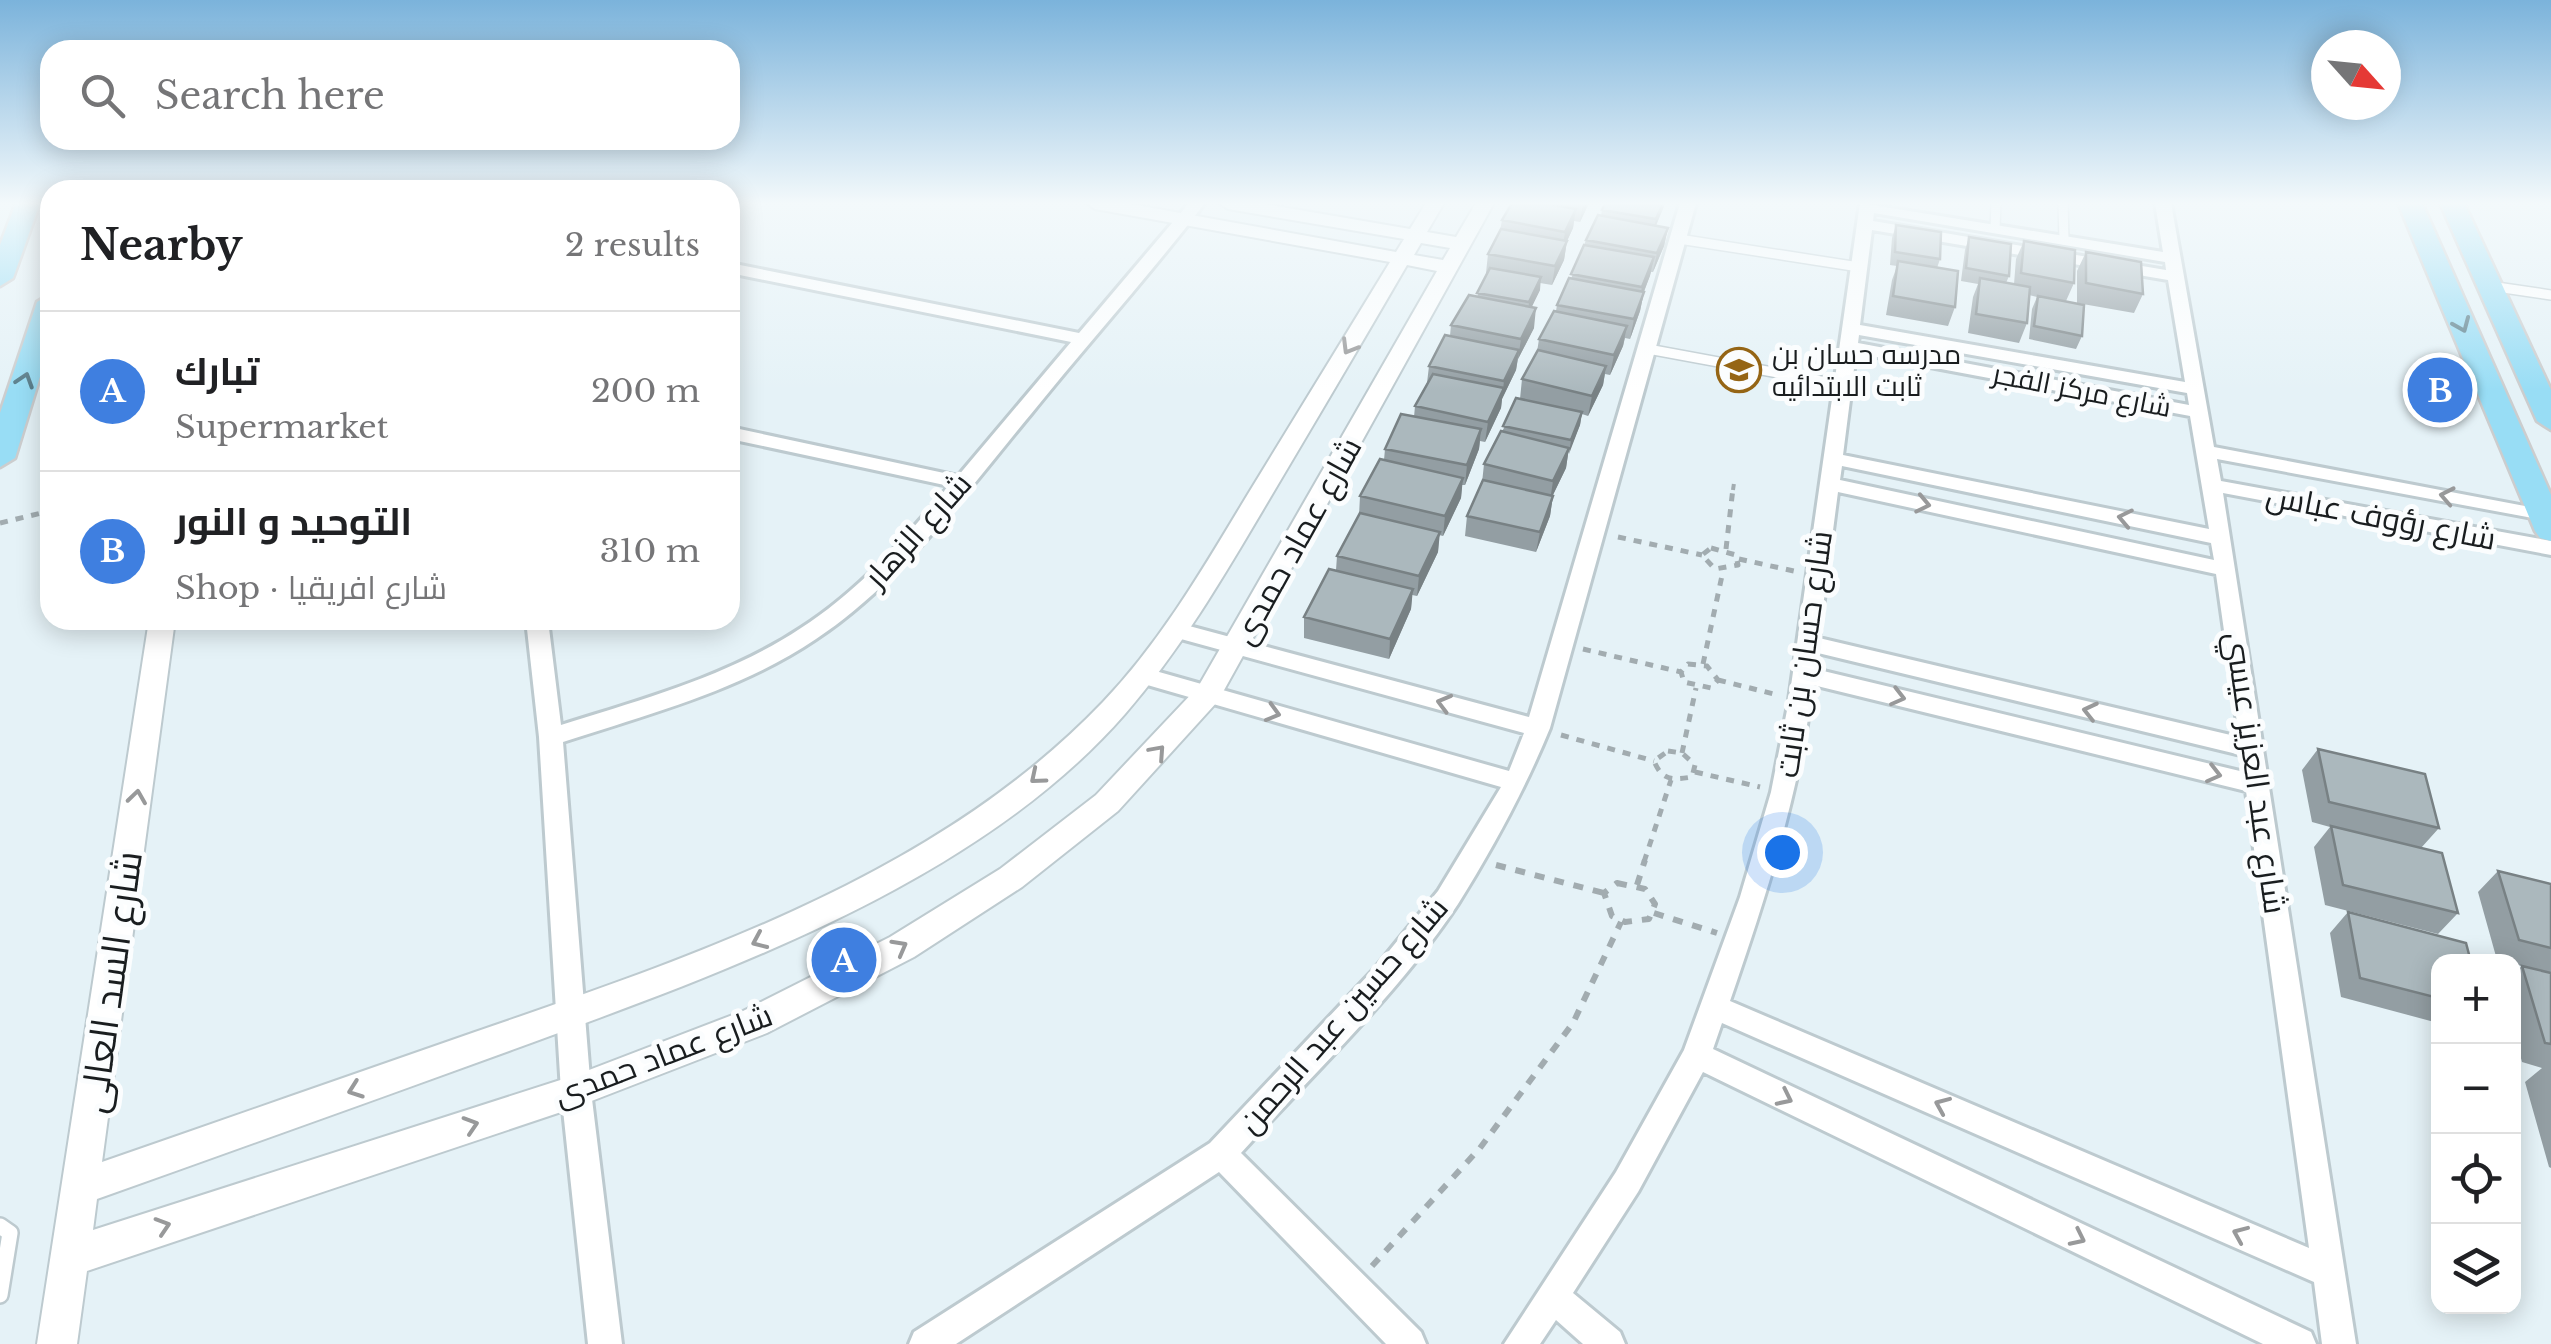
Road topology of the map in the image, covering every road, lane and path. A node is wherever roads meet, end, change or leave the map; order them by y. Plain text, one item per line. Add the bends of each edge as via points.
1 (1145, 266) edge
2 (1398, 266) edge
3 (1451, 266) edge
4 (1672, 266) edge
5 (1851, 266) edge
6 (2167, 266) edge
7 (2169, 266) edge
8 (2437, 266) edge
9 (2481, 266) edge
10 (1859, 267) joint
11 (2174, 267) junction
12 (740, 270) edge
13 (2490, 286) junction
14 (2551, 295) edge
15 (40, 333) edge
16 (1849, 337) junction
17 (1084, 339) junction
18 (1648, 349) junction
19 (1842, 385) junction
20 (2545, 395) edge
21 (2196, 400) junction
22 (740, 435) edge
23 (2205, 452) junction
24 (0, 458) edge
25 (1832, 458) junction
26 (1734, 482) dead end
27 (962, 483) junction
28 (1828, 484) junction
29 (2211, 485) junction
30 (40, 513) edge
31 (2547, 522) edge
32 (0, 523) edge
33 (1596, 532) junction
34 (2220, 538) junction
35 (1726, 548) junction
36 (2551, 548) edge
37 (1702, 555) junction
38 (1739, 559) junction
39 (2226, 569) junction
40 (1723, 571) junction
41 (1816, 576) junction
42 (161, 630) edge
43 (537, 630) edge
44 (1178, 632) junction
45 (1807, 644) junction
46 (1564, 645) junction
47 (1238, 648) junction
48 (1702, 664) junction
49 (1680, 672) junction
50 (1803, 674) junction
51 (1146, 676) junction
52 (1718, 680) junction
53 (1696, 688) junction
54 (1208, 694) junction
55 (1800, 700) junction
56 (1538, 728) junction
57 (551, 737) junction
58 (2253, 749) junction
59 (1682, 753) junction
60 (1654, 761) junction
61 (1694, 772) junction
62 (1672, 780) junction
63 (1516, 782) junction
64 (2258, 785) junction
65 (1783, 792) junction
66 (1471, 858) junction
67 (1637, 884) junction
68 (1604, 894) junction
69 (1654, 912) junction
70 (1622, 922) junction
71 (1739, 940) junction
72 (1717, 1008) junction
73 (574, 1012) junction
74 (1698, 1056) junction
75 (576, 1091) junction
76 (1221, 1152) junction
77 (81, 1187) junction
78 (0, 1226) edge
79 (70, 1256) junction
80 (2330, 1273) junction
81 (1353, 1287) junction
82 (0, 1295) edge
83 (1554, 1298) junction
84 (57, 1344) edge
85 (606, 1344) edge
86 (926, 1344) edge
87 (1409, 1344) edge
88 (1521, 1344) edge
89 (1608, 1344) edge
90 (2299, 1344) edge
91 (2339, 1344) edge

1 - 17 street, شارع الزهار
2 -> 44 street, شارع عماد حمدى
3 - 47 street, شارع عماد حمدى
4 - 18 street, شارع حسين عبد الرحمن
5 - 10 lane
6 - 11 street
7 - 11 street
8 -> 31 main road
9 - 13 main road
10 - 16 street, شارع حسان بن ثابت
11 - 21 street, شارع عبد العزيز عيسي
12 - 17 street
13 - 14 lane
13 - 20 main road
24 -> 15 main road
16 - 19 street, شارع حسان بن ثابت
16 - 21 street, شارع مركز الفجر
17 - 27 street, شارع الزهار
18 - 19 lane
18 - 33 street, شارع حسين عبد الرحمن
19 - 25 street, شارع حسان بن ثابت
21 - 23 street, شارع عبد العزيز عيسي
22 - 27 street
23 - 29 street, شارع عبد العزيز عيسي
31 -> 23 street, شارع رؤوف عباس
25 - 28 street, شارع حسان بن ثابت
34 -> 25 street
26 - 35 path
27 - 57 street, شارع الزهار via 878,578 780,652 710,684
28 -> 39 street
28 - 41 street, شارع حسان بن ثابت
29 - 34 street, شارع عبد العزيز عيسي
29 - 36 street, شارع رؤوف عباس
30 - 32 path
33 - 37 path
33 - 46 street, شارع حسين عبد الرحمن
34 - 39 street, شارع عبد العزيز عيسي
35 - 37 path
35 - 38 path
37 - 40 path
38 - 40 path via 1733,570
38 - 41 path
39 - 58 street, شارع عبد العزيز عيسي
40 - 48 path
41 - 45 street, شارع حسان بن ثابت
77 -> 42 street, شارع السد العالى
43 - 57 street
44 - 47 street
44 - 51 street, شارع عماد حمدى
45 - 50 street, شارع حسان بن ثابت
58 -> 45 street
46 - 49 path
46 - 56 street, شارع حسين عبد الرحمن
47 - 54 street, شارع عماد حمدى
56 -> 47 street
48 - 49 path
48 - 52 path
49 - 53 path
50 - 55 street, شارع حسان بن ثابت
50 -> 64 street
51 - 54 street
51 -> 73 street, شارع عماد حمدى via 1034,780 889,878 723,958
52 - 53 path via 1711,688
52 - 55 path
53 - 59 path
54 -> 63 street
75 -> 54 street, شارع عماد حمدى via 755,1022 902,947 1011,878 1107,804
55 - 65 street, شارع حسان بن ثابت
56 - 60 path
56 - 63 street, شارع حسين عبد الرحمن
57 - 73 street
58 - 64 street, شارع عبد العزيز عيسي
59 - 60 path via 1661,753
59 - 61 path
60 - 62 path via 1658,773
61 - 62 path
61 - 65 path
62 - 67 path
63 - 66 street, شارع حسين عبد الرحمن
64 - 80 street, شارع عبد العزيز عيسي
65 - 71 street, شارع حسان بن ثابت
66 - 68 path
66 - 76 street, شارع حسين عبد الرحمن via 1386,975
67 - 68 path via 1617,884
67 - 69 path via 1652,896
68 - 70 path via 1606,910
69 - 70 path via 1641,923
69 - 71 path
70 - 81 path via 1562,1038 1480,1148
71 - 72 street, شارع حسان بن ثابت
72 - 74 street, شارع حسان بن ثابت
80 -> 72 street
73 - 75 street
73 -> 77 street, شارع عماد حمدى
74 - 83 street, شارع حسان بن ثابت
74 -> 90 street
79 -> 75 street, شارع عماد حمدى
75 - 85 street
76 - 81 street
76 - 86 street, شارع حسين عبد الرحمن
77 - 79 street, شارع السد العالى
78 - 82 lane via 10,1233
79 - 84 street, شارع السد العالى
80 - 91 street, شارع عبد العزيز عيسي
81 - 87 street
83 - 88 street, شارع حسان بن ثابت
83 - 89 street

